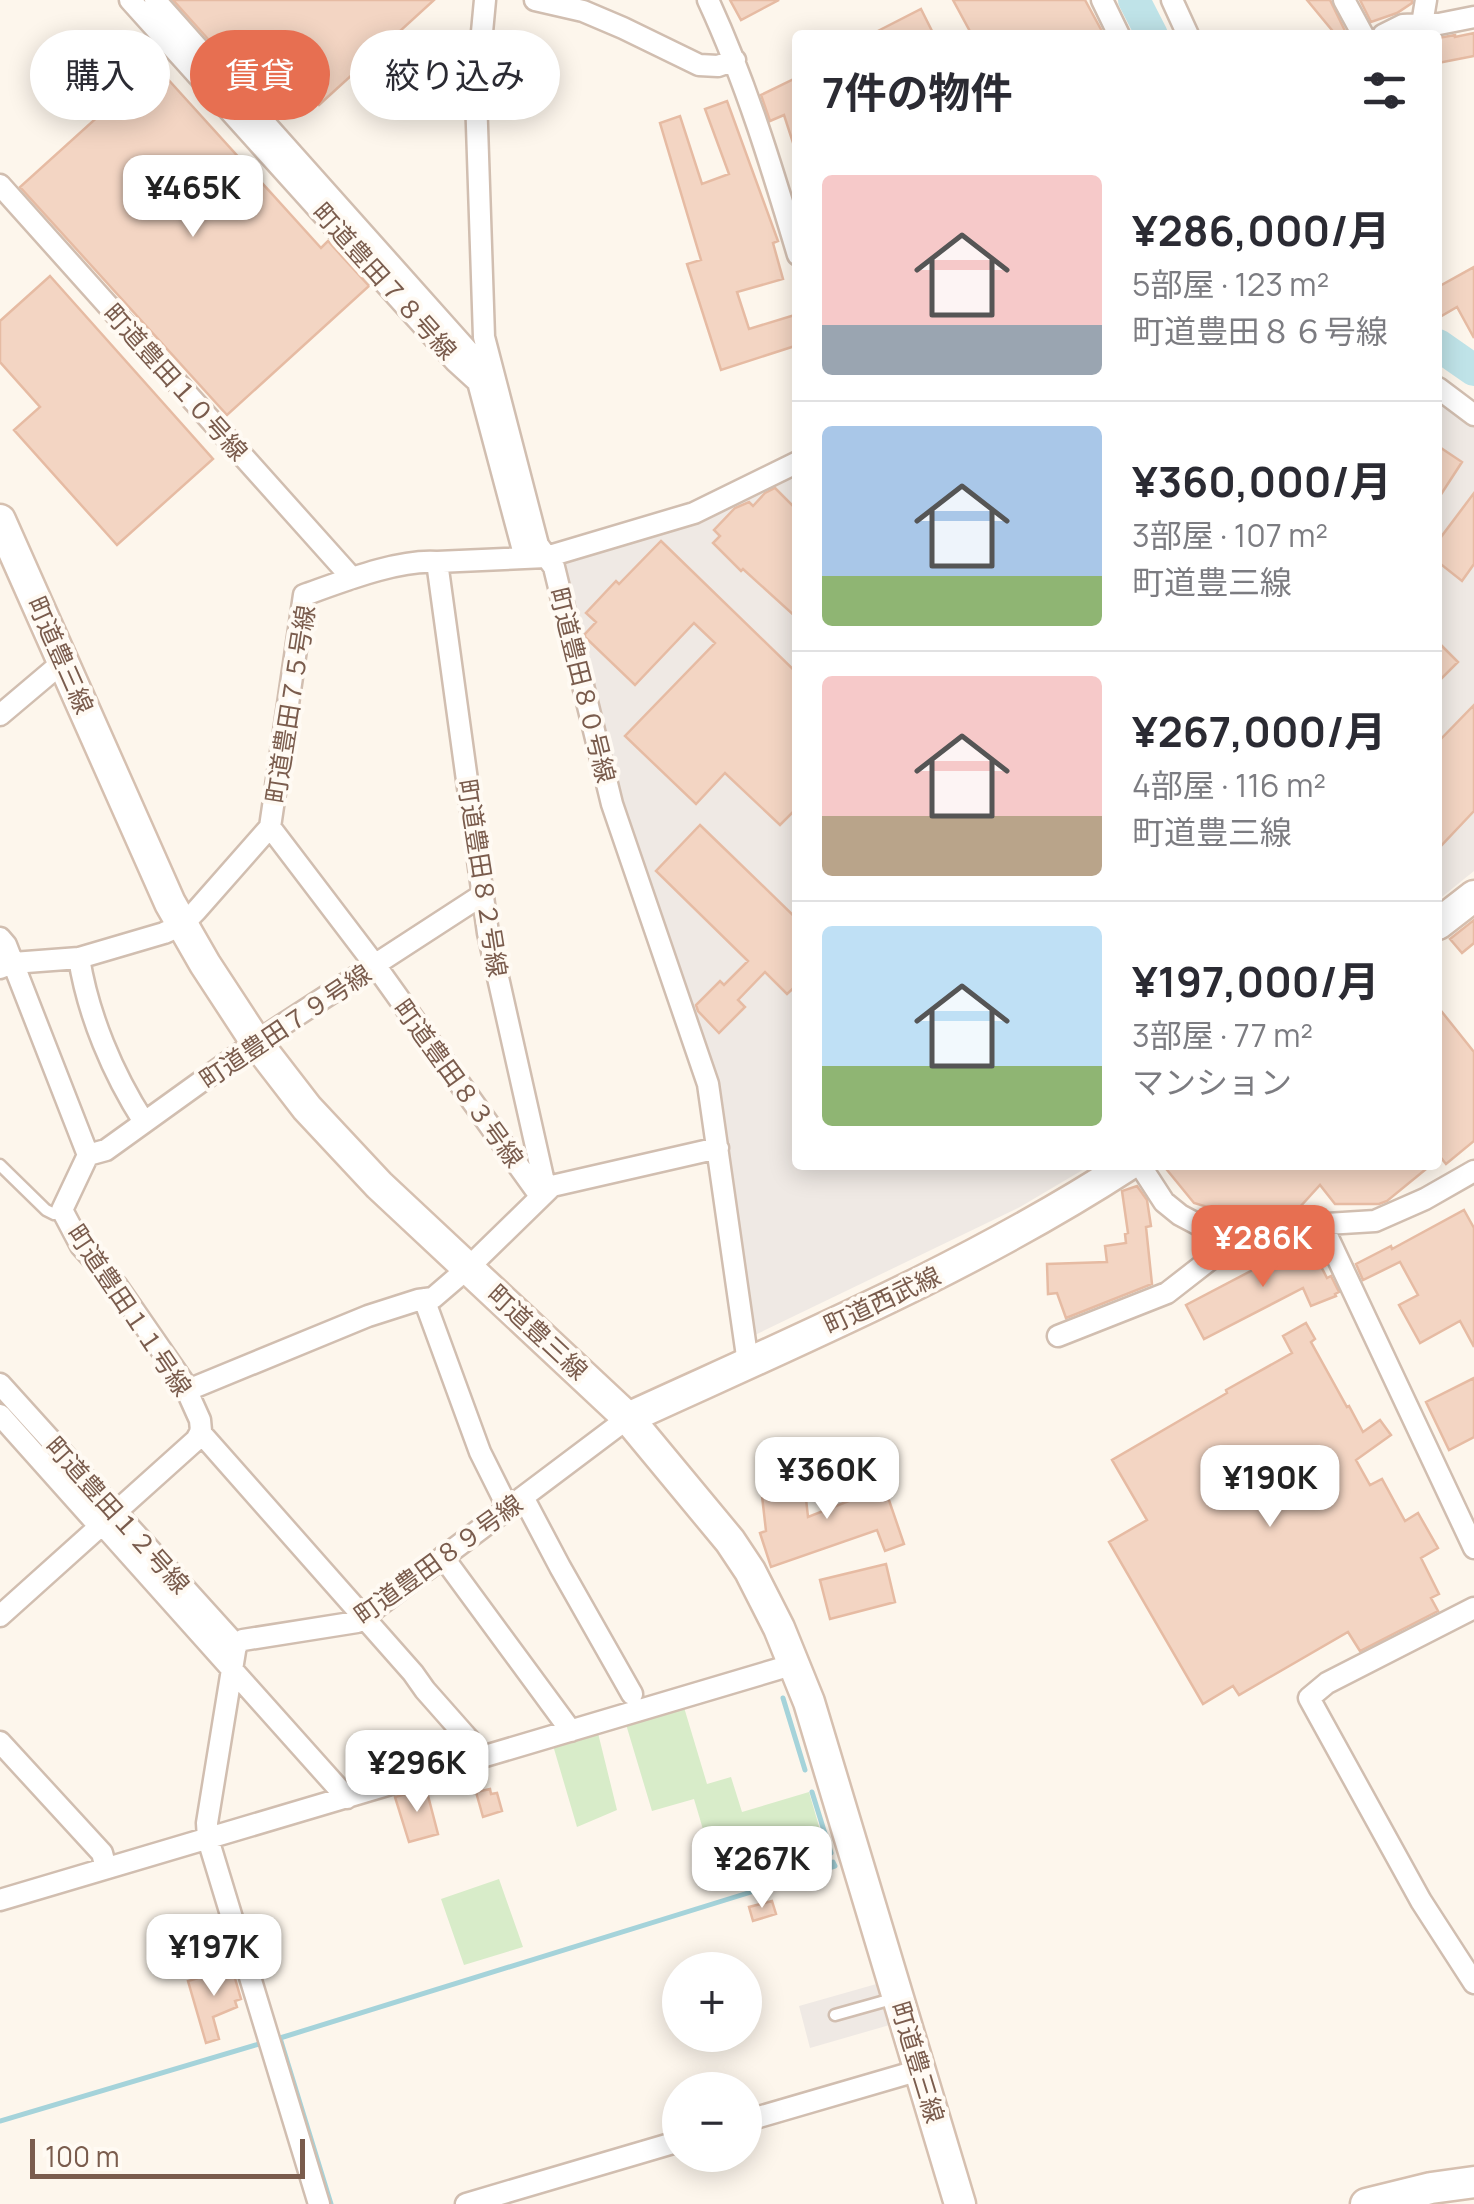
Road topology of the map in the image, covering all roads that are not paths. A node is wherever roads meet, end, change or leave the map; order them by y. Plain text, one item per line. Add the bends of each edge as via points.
1 (130, 0) edge
2 (154, 0) edge
3 (486, 0) edge
4 (535, 0) edge
5 (708, 0) edge
6 (1102, 0) edge
7 (1172, 0) edge
8 (1344, 0) edge
9 (1426, 0) edge
10 (1474, 17) edge
11 (1418, 24) junction
12 (1117, 30) edge
13 (1186, 30) edge
14 (1360, 30) edge
15 (1392, 30) edge
16 (735, 60) junction
17 (0, 185) edge
18 (792, 236) edge
19 (490, 365) junction
20 (1442, 391) edge
21 (1474, 415) edge
22 (792, 465) edge
23 (0, 520) edge
24 (536, 558) junction
25 (437, 562) junction
26 (352, 578) junction
27 (64, 662) junction
28 (0, 715) edge
29 (270, 826) junction
30 (1474, 896) edge
31 (483, 898) junction
32 (1442, 921) edge
33 (182, 925) junction
34 (0, 938) edge
35 (79, 958) junction
36 (375, 965) junction
37 (6, 966) edge
38 (256, 1042) junction
39 (144, 1122) junction
40 (718, 1148) junction
41 (88, 1155) junction
42 (0, 1165) edge
43 (1120, 1170) edge
44 (1143, 1170) edge
45 (1474, 1171) edge
46 (544, 1193) junction
47 (62, 1210) junction
48 (1322, 1225) junction
49 (1230, 1230) junction
50 (468, 1268) junction
51 (424, 1299) junction
52 (1058, 1336) dead end
53 (748, 1363) junction
54 (0, 1384) edge
55 (188, 1390) junction
56 (0, 1416) edge
57 (628, 1418) junction
58 (200, 1432) junction
59 (515, 1502) junction
60 (106, 1521) junction
61 (1474, 1548) edge
62 (443, 1557) junction
63 (1474, 1608) edge
64 (0, 1616) edge
65 (364, 1617) junction
66 (234, 1656) junction
67 (794, 1664) junction
68 (632, 1694) dead end
69 (569, 1728) junction
70 (0, 1742) edge
71 (470, 1742) dead end
72 (351, 1793) junction
73 (208, 1836) junction
74 (106, 1865) junction
75 (0, 1900) edge
76 (1474, 1983) edge
77 (898, 1997) junction
78 (836, 2015) dead end
79 (920, 2070) junction
80 (762, 2117) edge
81 (662, 2146) edge
82 (1474, 2182) edge
83 (319, 2204) edge
84 (466, 2204) edge
85 (960, 2204) edge
86 (1366, 2204) edge

1 - 24 street, 町道豊田７８号線 via 478,382
2 - 19 street via 477,361
3 - 19 street, 町道豊田８０号線 via 476,96
4 - 16 street via 583,11 699,64
5 - 16 street
6 - 12 street
7 - 13 street
8 - 14 street
9 - 11 street
10 - 11 street
11 - 15 street
16 - 18 street
17 - 26 street, 町道豊田１０号線
19 - 24 street, 町道豊田８０号線
20 - 21 street
22 - 24 street, 町道豊田７５号線 via 694,514
23 - 27 street, 町道豊三線
24 - 25 street, 町道豊田７５号線
24 - 40 street, 町道豊田８０号線 via 554,568 612,804 704,1068
25 - 26 street, 町道豊田７５号線
25 - 31 street, 町道豊田８２号線
26 - 29 street, 町道豊田７５号線 via 304,595
27 - 28 street
27 - 33 street, 町道豊三線
29 - 33 street, 町道豊田７５号線
29 - 36 street, 町道豊田８３号線
30 - 32 street
31 - 36 street, 町道豊田７９号線
31 - 46 street, 町道豊田８２号線
33 - 35 street, 町道豊田７５号線
33 - 38 street, 町道豊三線
34 - 37 street
35 - 37 street, 町道豊田７５号線
35 - 39 street via 104,1044
36 - 38 street, 町道豊田７９号線
36 - 46 street, 町道豊田８３号線
37 - 41 street
38 - 39 street, 町道豊田７９号線
38 - 50 street, 町道豊三線 via 340,1146
39 - 41 street, 町道豊田７９号線
40 - 46 street
40 - 53 street, 町道豊田８０号線
41 - 47 street, 町道豊田１１号線
42 - 47 lane via 46,1210
43 - 53 street, 町道西武線 via 941,1273
44 - 49 street via 1180,1215
45 - 48 street via 1375,1221
46 - 50 street
47 - 55 street, 町道豊田１１号線 via 81,1246
48 - 49 street
48 - 61 street
49 - 52 street via 1230,1244 1167,1293
50 - 51 street
50 - 57 street, 町道豊三線
51 - 55 street
51 - 59 street via 480,1452
53 - 57 street, 町道西武線
54 - 60 street, 町道豊田１２号線
55 - 58 street, 町道豊田１１号線
56 - 60 street
57 - 59 street, 町道豊田８９号線
57 - 67 street, 町道豊三線 via 730,1541
58 - 60 street
58 - 65 street
59 - 62 street, 町道豊田８９号線
59 - 68 street via 560,1566
60 - 64 street
60 - 66 street, 町道豊田１２号線
62 - 65 street, 町道豊田８９号線
62 - 69 street
63 - 76 street via 1309,1698 1420,1901
65 - 66 street, 町道豊田８９号線 via 243,1640
65 - 71 street
66 - 72 street, 町道豊田１２号線
66 - 73 street
67 - 69 street
67 - 77 street, 町道豊三線
69 - 72 street
70 - 74 street
72 - 73 street
73 - 74 street
73 - 83 street
74 - 75 street
77 - 78 lane
77 - 79 street, 町道豊三線
79 - 80 street
79 - 85 street, 町道豊三線
81 - 84 street
82 - 86 street

